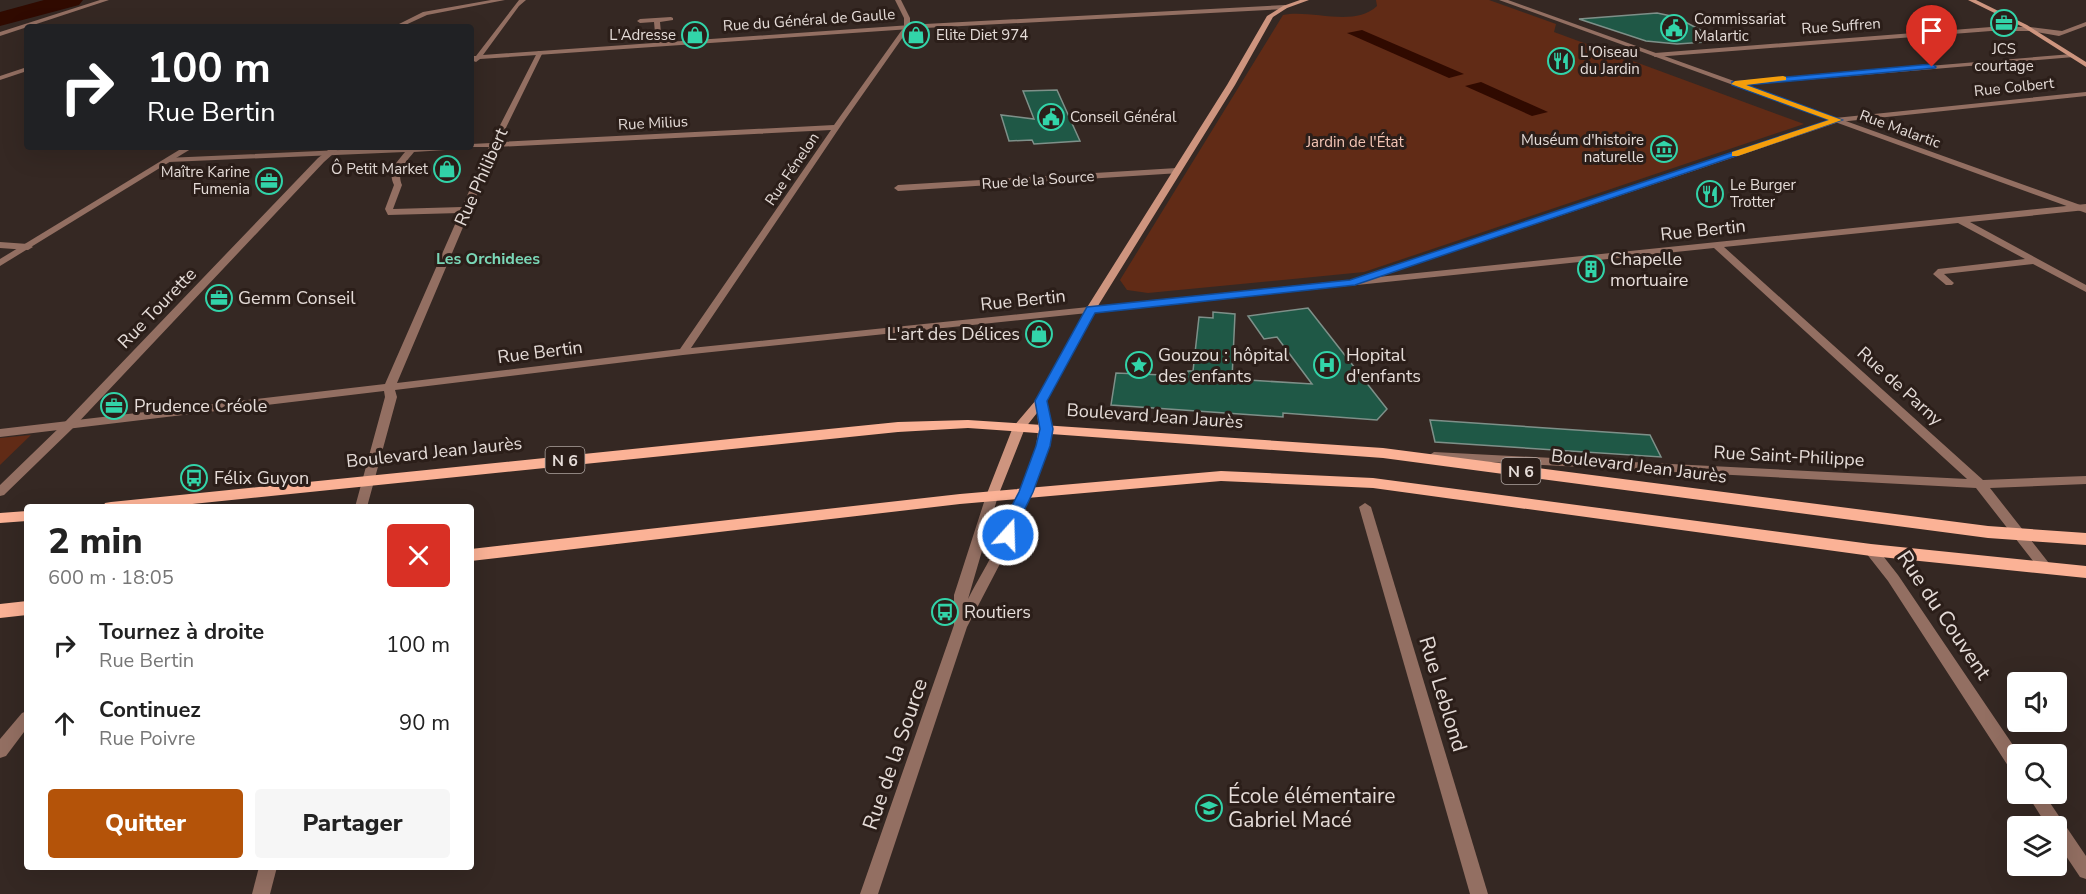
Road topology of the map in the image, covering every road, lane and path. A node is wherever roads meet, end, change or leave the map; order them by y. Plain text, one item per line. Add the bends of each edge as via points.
1 (106, 0) edge
2 (502, 0) edge
3 (898, 0) edge
4 (1502, 0) edge
5 (1971, 0) edge
6 (1302, 1) edge
7 (518, 2) edge
8 (1285, 8) junction
9 (671, 19) dead end
10 (657, 20) junction
11 (640, 21) dead end
12 (38, 24) edge
13 (402, 24) edge
14 (2086, 24) edge
15 (907, 27) junction
16 (24, 29) edge
17 (2030, 29) junction
18 (2064, 33) junction
19 (0, 34) edge
20 (2043, 38) junction
21 (659, 44) junction
22 (540, 52) junction
23 (1655, 55) junction
24 (2072, 56) junction
25 (480, 57) junction
26 (474, 58) edge
27 (474, 61) edge
28 (2086, 65) edge
29 (24, 70) edge
30 (0, 78) edge
31 (1735, 84) junction
32 (2086, 94) edge
33 (1838, 120) junction
34 (836, 127) junction
35 (494, 145) junction
36 (474, 146) edge
37 (185, 150) edge
38 (333, 150) edge
39 (411, 150) joint
40 (169, 160) junction
41 (1178, 171) junction
42 (898, 189) dead end
43 (2084, 208) edge
44 (466, 210) junction
45 (1958, 219) junction
46 (0, 245) edge
47 (1716, 245) junction
48 (28, 247) junction
49 (2036, 261) junction
50 (0, 264) edge
51 (1351, 283) junction
52 (1949, 283) dead end
53 (2086, 289) edge
54 (1091, 309) junction
55 (683, 352) junction
56 (389, 387) junction
57 (1041, 401) junction
58 (68, 426) junction
59 (1019, 427) junction
60 (1046, 429) junction
61 (0, 433) edge
62 (1383, 453) junction
63 (369, 479) junction
64 (2086, 480) edge
65 (1980, 484) junction
66 (0, 492) edge
67 (1026, 492) junction
68 (992, 496) junction
69 (139, 504) edge
70 (362, 504) edge
71 (1365, 507) dead end
72 (24, 516) edge
73 (0, 518) edge
74 (2020, 535) junction
75 (2086, 539) edge
76 (1871, 550) junction
77 (474, 555) edge
78 (2045, 567) junction
79 (2086, 572) edge
80 (24, 608) edge
81 (0, 611) edge
82 (960, 627) junction
83 (24, 721) edge
84 (2007, 750) edge
85 (0, 751) edge
86 (2042, 804) edge
87 (267, 870) edge
88 (2086, 871) edge
89 (261, 894) edge
90 (869, 894) edge
91 (1479, 894) edge

1 - 12 street
2 - 13 street via 425,13
3 - 15 street
4 - 23 street, Rue Malartic
5 - 17 main road
6 - 8 main road, Rue de la Source
7 - 25 street
8 - 15 street, Rue du Général de Gaulle
8 - 41 main road, Rue de la Source via 1270,16
9 - 10 street
10 - 11 street
10 - 21 street
14 - 18 street
15 - 21 street, Rue du Général de Gaulle
15 - 34 street, Rue Fénelon
16 - 19 street
17 - 18 street, Rue Suffren
17 - 20 main road
17 - 23 street, Rue Suffren
18 - 20 street
20 - 24 main road
21 - 22 street, Rue du Général de Gaulle
22 - 25 street, Rue du Général de Gaulle
22 - 35 street, Rue Philibert
23 - 31 street, Rue Malartic
24 - 28 main road
24 - 31 street
25 - 26 street, Rue du Général de Gaulle
25 - 27 street
29 - 30 street
31 - 33 street, Rue Malartic
32 - 33 street, Rue Colbert
33 - 43 street, Rue Malartic
33 - 51 street
34 - 35 street, Rue Milius
34 - 55 street, Rue Fénelon
35 - 36 street, Rue Milius
35 - 44 street, Rue Philibert
37 - 40 street
38 - 39 street
38 - 40 street
38 - 58 street, Rue Tourette
39 - 44 street via 394,172 398,185 389,210
40 - 48 street
41 - 42 street, Rue de la Source
41 - 54 main road, Rue de la Source
43 - 45 street, Rue Bertin
44 - 56 street, Rue Philibert
45 - 47 street, Rue Bertin
45 - 49 street
46 - 48 street
47 - 51 street, Rue Bertin
47 - 65 street, Rue de Parny
48 - 50 street
49 - 52 street via 1941,271 1938,274
49 - 53 street
51 - 54 street, Rue Bertin
54 - 55 street, Rue Bertin
54 - 57 main road, Rue de la Source
55 - 56 street, Rue Bertin
56 - 58 street, Rue Bertin
56 - 63 street, Rue Philibert via 391,397
57 - 59 main road, Rue de la Source
57 - 60 main road, Rue de la Source
58 - 61 street, Rue Bertin
58 - 66 street, Rue Tourette
59 - 60 main road, Boulevard Jean Jaurès / N 6
59 - 63 main road, Boulevard Jean Jaurès / N 6 via 898,427
59 - 68 main road, Rue de la Source
60 - 62 main road, Boulevard Jean Jaurès / N 6
60 - 67 main road, Rue de la Source
62 - 65 street, Rue Saint-Philippe
62 - 74 main road, Boulevard Jean Jaurès / N 6
63 - 69 main road, Boulevard Jean Jaurès / N 6
63 - 70 street, Rue Philibert
64 - 65 street, Rue Saint-Philippe
65 - 74 street, Rue de Parny
67 - 68 main road, N 6
67 - 76 main road, N 6 via 1221,477 1373,483
67 - 82 street, Rue de la Source
68 - 77 main road, N 6
68 - 82 street, Rue de la Source via 961,595
71 - 91 street, Rue Leblond
72 - 73 main road
74 - 75 main road, Boulevard Jean Jaurès / N 6
74 - 78 street, Rue de Parny
76 - 78 main road, N 6
76 - 84 street, Rue du Couvent
78 - 79 main road, N 6
80 - 81 main road
82 - 90 street, Rue de la Source
83 - 85 street
86 - 88 street
87 - 89 street

